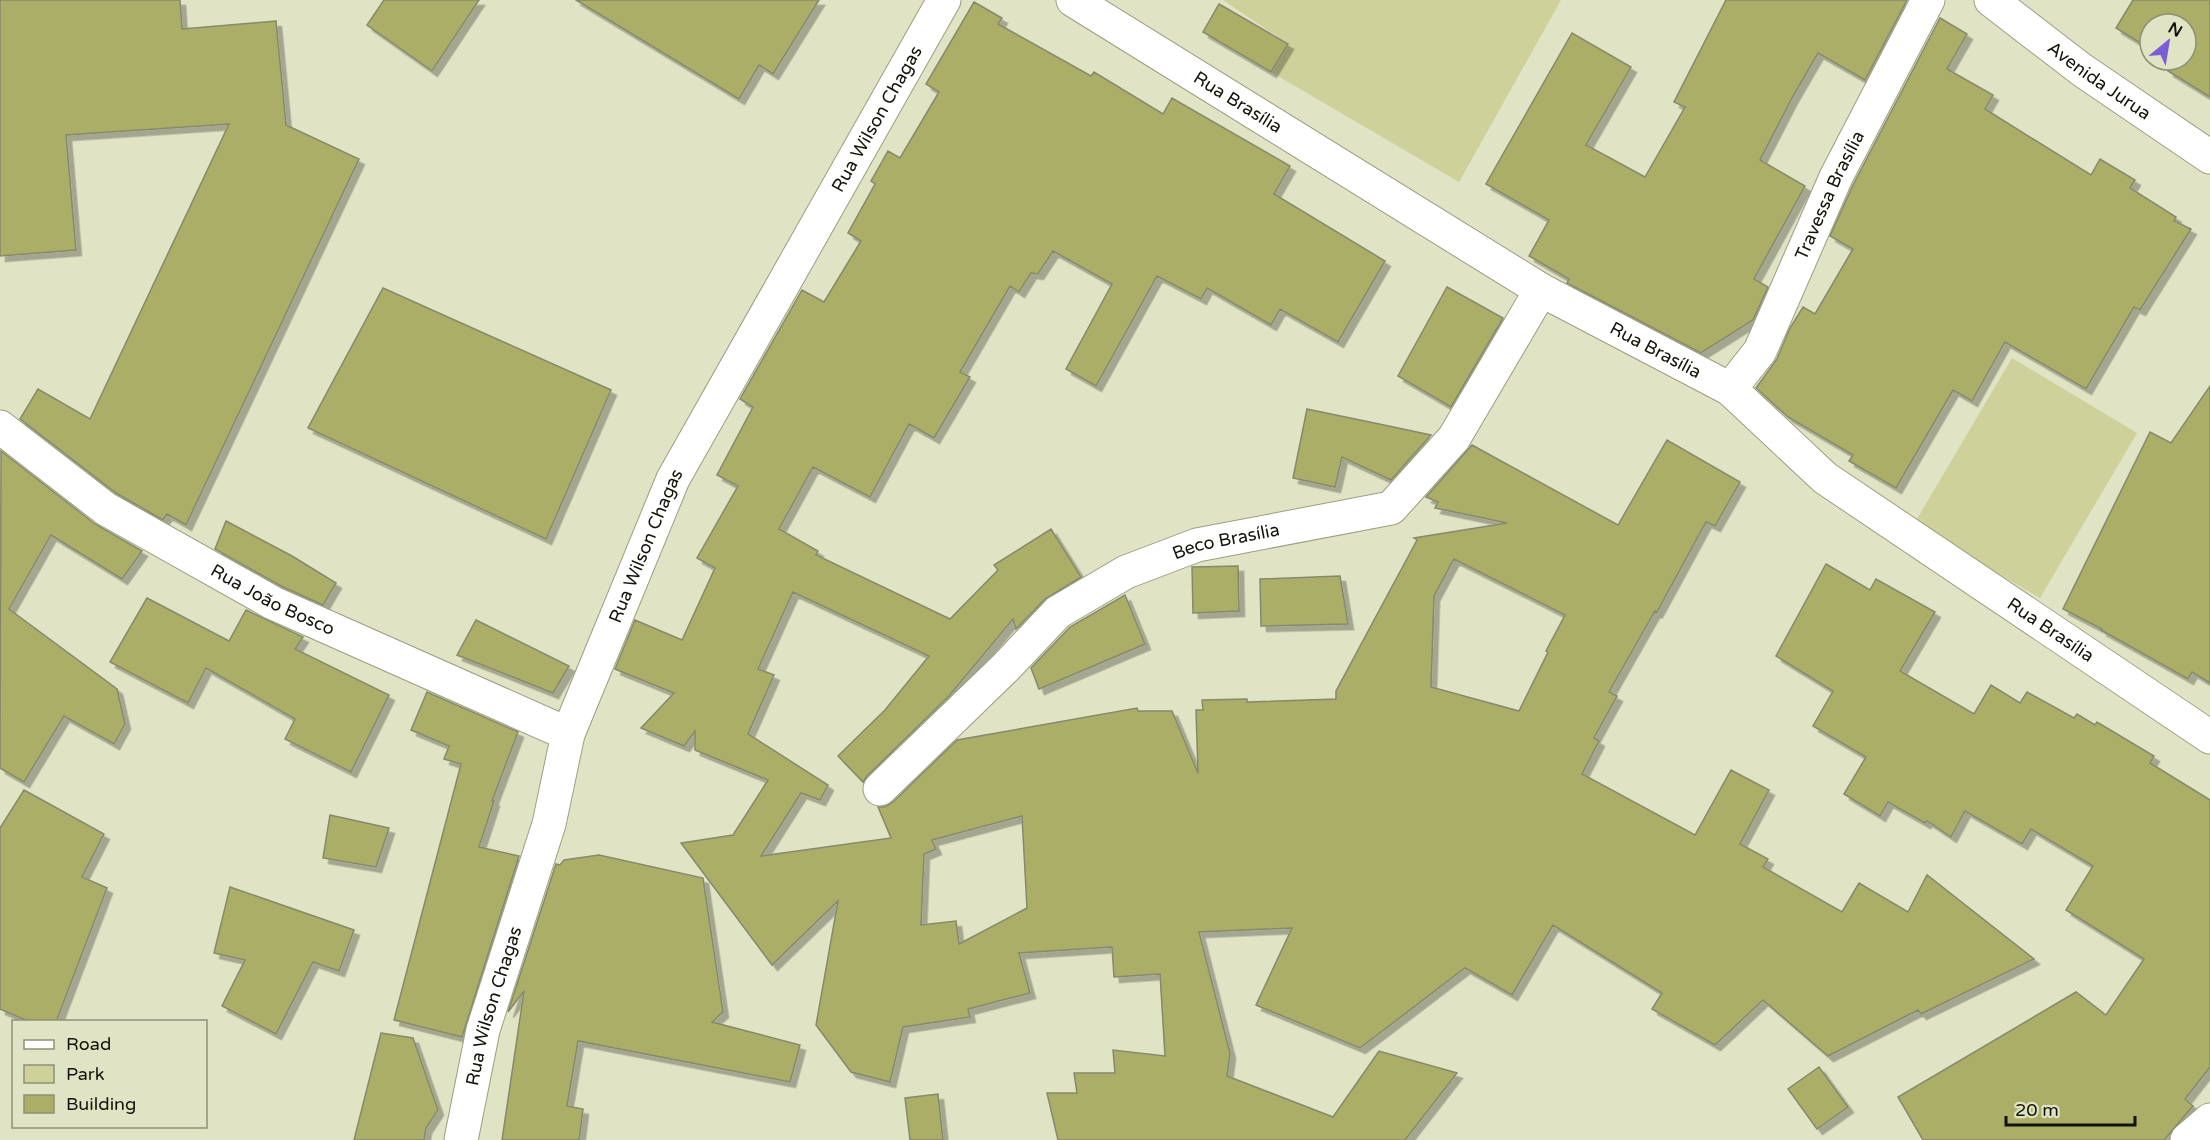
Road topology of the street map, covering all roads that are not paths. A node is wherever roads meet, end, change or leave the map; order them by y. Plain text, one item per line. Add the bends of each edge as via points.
1 (944, 0) edge
2 (1072, 0) edge
3 (1928, 0) edge
4 (1991, 0) edge
5 (2210, 157) edge
6 (1542, 290) junction
7 (1730, 389) junction
8 (0, 427) edge
9 (568, 734) junction
10 (2210, 737) edge
11 (880, 789) dead end
12 (2210, 1120) edge
13 (461, 1140) edge
14 (2187, 1140) edge

1 - 9 street, Rua Wilson Chagas via 673,479
2 - 6 street, Rua Brasília
3 - 7 street, Travessa Brasília via 1836,177 1760,351
4 - 5 street, Avenida Jurua via 2082,70
6 - 7 street, Rua Brasília
6 - 11 street, Beco Brasília via 1454,438 1391,508 1197,545 1126,572 1058,612
7 - 10 street, Rua Brasília via 1825,478
8 - 9 street, Rua João Bosco via 106,509 273,603
9 - 13 street, Rua Wilson Chagas via 549,824 483,1030
12 - 14 street

